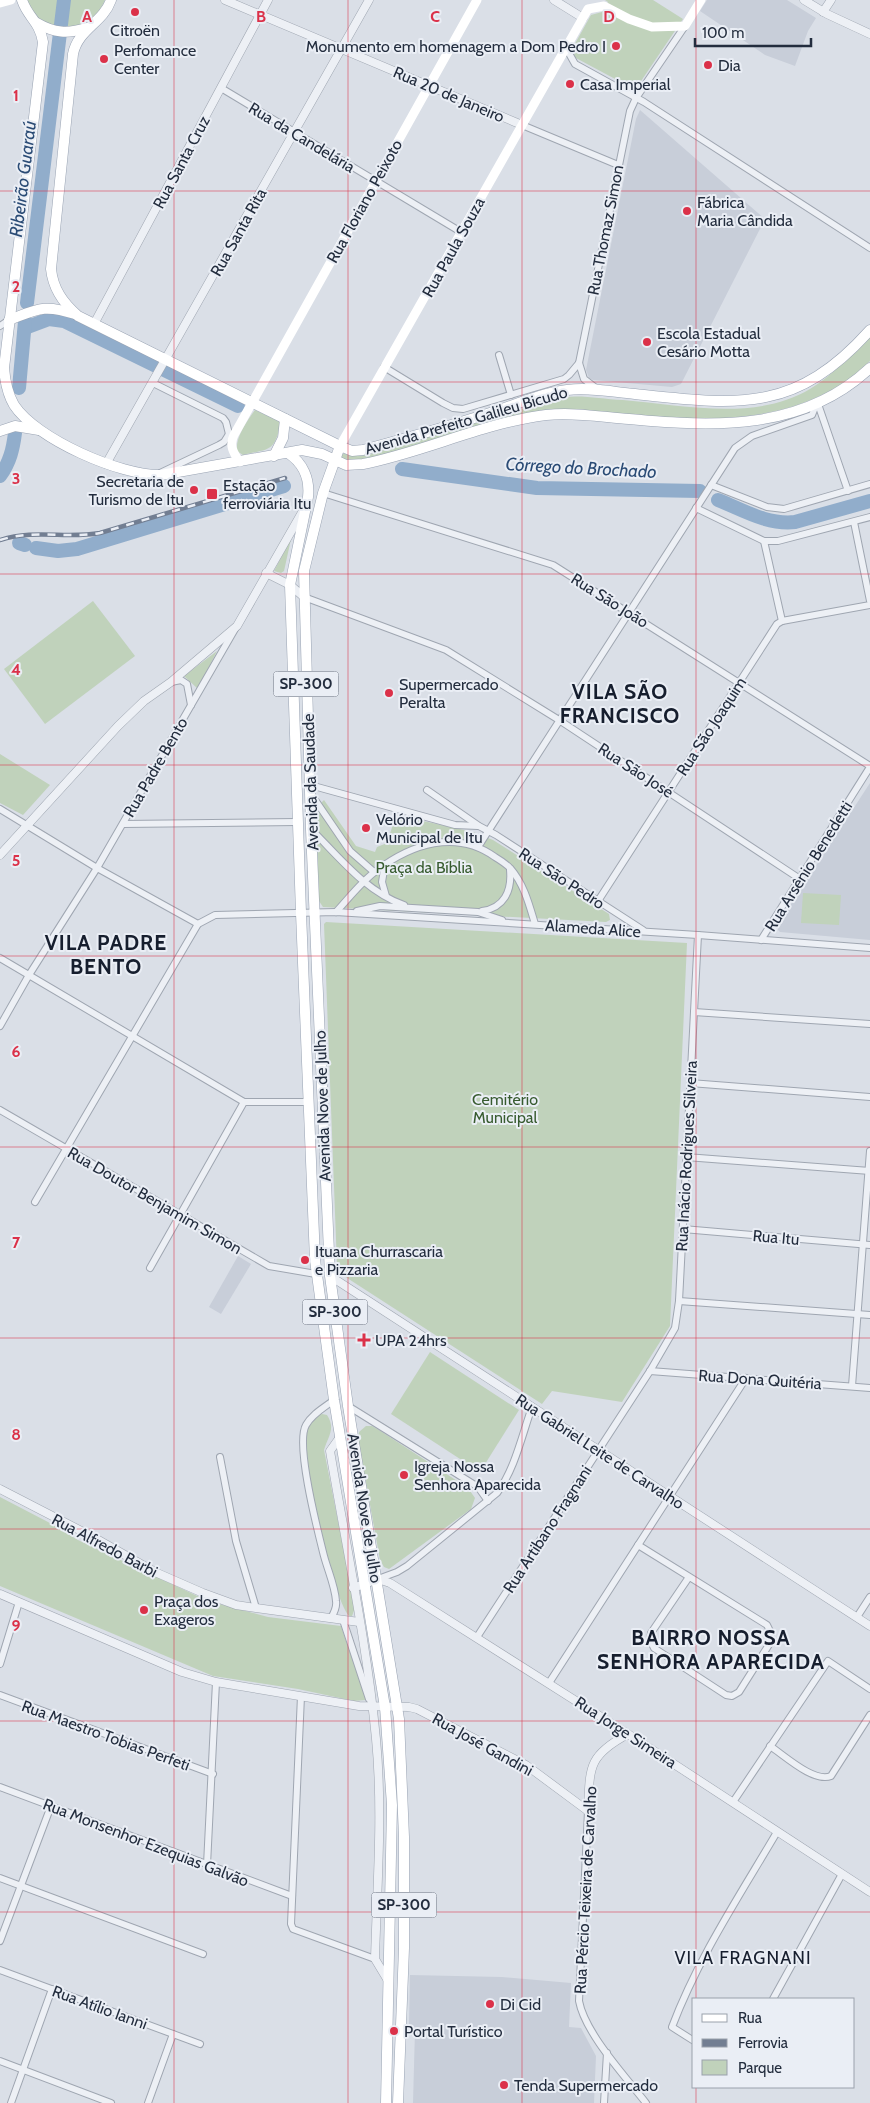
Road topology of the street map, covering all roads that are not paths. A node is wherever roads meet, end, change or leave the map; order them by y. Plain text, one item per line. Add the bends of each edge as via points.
1 (11, 0) edge
2 (22, 0) edge
3 (111, 0) edge
4 (225, 0) edge
5 (268, 0) edge
6 (369, 0) edge
7 (477, 0) edge
8 (554, 0) edge
9 (593, 0) edge
10 (701, 0) edge
11 (804, 0) edge
12 (830, 0) edge
13 (0, 3) edge
14 (602, 3) edge
15 (588, 9) junction
16 (822, 12) junction
17 (260, 15) junction
18 (583, 18) junction
19 (37, 23) junction
20 (685, 26) junction
21 (87, 28) junction
22 (870, 34) edge
23 (341, 48) junction
24 (566, 48) junction
25 (429, 85) junction
26 (221, 88) junction
27 (636, 98) junction
28 (522, 125) junction
29 (294, 132) junction
30 (618, 165) junction
31 (376, 180) junction
32 (461, 232) junction
33 (870, 248) edge
34 (78, 316) junction
35 (9, 320) junction
36 (94, 324) junction
37 (0, 326) edge
38 (870, 330) edge
39 (499, 355) dead end
40 (166, 361) junction
41 (579, 362) junction
42 (384, 367) junction
43 (4, 368) junction
44 (870, 368) edge
45 (155, 380) junction
46 (598, 390) junction
47 (0, 394) edge
48 (512, 395) junction
49 (252, 402) junction
50 (817, 404) junction
51 (285, 419) junction
52 (42, 430) junction
53 (0, 431) edge
54 (230, 438) junction
55 (340, 446) junction
56 (288, 452) junction
57 (274, 456) junction
58 (334, 460) junction
59 (240, 462) junction
60 (106, 464) junction
61 (156, 475) junction
62 (870, 484) edge
63 (711, 485) junction
64 (848, 491) junction
65 (323, 493) junction
66 (306, 505) junction
67 (696, 508) junction
68 (870, 517) edge
69 (854, 522) junction
70 (764, 541) junction
71 (266, 573) junction
72 (290, 584) junction
73 (304, 597) junction
74 (870, 601) edge
75 (870, 606) edge
76 (628, 611) junction
77 (782, 621) junction
78 (237, 626) junction
79 (171, 682) junction
80 (739, 683) junction
81 (191, 705) junction
82 (559, 720) junction
83 (870, 767) edge
84 (296, 789) junction
85 (310, 789) junction
86 (427, 790) dead end
87 (669, 792) junction
88 (0, 809) edge
89 (298, 822) junction
90 (26, 824) junction
91 (123, 824) junction
92 (479, 826) junction
93 (311, 829) junction
94 (489, 830) junction
95 (339, 837) junction
96 (326, 844) junction
97 (478, 847) junction
98 (0, 855) edge
99 (385, 864) junction
100 (510, 867) junction
101 (97, 868) junction
102 (374, 872) junction
103 (800, 879) junction
104 (364, 882) junction
105 (386, 896) junction
106 (598, 902) junction
107 (412, 908) junction
108 (336, 912) junction
109 (478, 912) junction
110 (301, 913) junction
111 (315, 913) junction
112 (348, 913) junction
113 (505, 922) junction
114 (198, 924) junction
115 (535, 924) junction
116 (644, 931) junction
117 (698, 934) junction
118 (761, 940) junction
119 (870, 948) edge
120 (0, 958) edge
121 (29, 975) junction
122 (694, 1012) junction
123 (870, 1024) edge
124 (0, 1026) edge
125 (132, 1036) junction
126 (690, 1083) junction
127 (870, 1097) edge
128 (244, 1102) junction
129 (308, 1102) junction
130 (0, 1110) edge
131 (66, 1149) junction
132 (870, 1151) edge
133 (686, 1157) junction
134 (869, 1171) edge
135 (35, 1202) dead end
136 (180, 1215) junction
137 (683, 1229) junction
138 (315, 1237) junction
139 (866, 1244) edge
140 (150, 1268) dead end
141 (316, 1274) junction
142 (330, 1276) junction
143 (332, 1295) junction
144 (679, 1301) junction
145 (858, 1314) junction
146 (870, 1315) edge
147 (650, 1371) junction
148 (746, 1378) junction
149 (852, 1386) junction
150 (870, 1388) edge
151 (334, 1400) junction
152 (348, 1406) junction
153 (532, 1407) junction
154 (340, 1437) junction
155 (599, 1450) junction
156 (220, 1457) dead end
157 (0, 1489) edge
158 (670, 1496) junction
159 (488, 1501) junction
160 (638, 1545) junction
161 (690, 1577) junction
162 (378, 1579) junction
163 (365, 1582) junction
164 (353, 1588) junction
165 (0, 1594) edge
166 (870, 1597) edge
167 (19, 1602) junction
168 (256, 1608) junction
169 (857, 1617) junction
170 (331, 1618) junction
171 (342, 1620) junction
172 (359, 1622) junction
173 (870, 1626) edge
174 (477, 1637) junction
175 (0, 1664) edge
176 (216, 1682) junction
177 (549, 1683) junction
178 (870, 1689) edge
179 (0, 1695) edge
180 (301, 1696) junction
181 (371, 1707) junction
182 (385, 1707) junction
183 (398, 1707) junction
184 (870, 1715) edge
185 (628, 1734) junction
186 (770, 1746) junction
187 (213, 1774) junction
188 (0, 1787) edge
189 (734, 1802) junction
190 (51, 1806) junction
191 (588, 1811) junction
192 (777, 1832) junction
193 (207, 1865) junction
194 (842, 1874) junction
195 (0, 1878) edge
196 (21, 1886) junction
197 (870, 1892) edge
198 (292, 1896) junction
199 (390, 1930) junction
200 (0, 1941) edge
201 (404, 1948) junction
202 (203, 1954) dead end
203 (375, 1959) junction
204 (0, 1970) edge
205 (388, 1981) junction
206 (52, 1989) junction
207 (774, 1998) edge
208 (173, 2034) junction
209 (692, 2040) edge
210 (200, 2044) dead end
211 (607, 2052) junction
212 (0, 2061) edge
213 (23, 2070) junction
214 (11, 2103) edge
215 (111, 2103) edge
216 (148, 2103) edge
217 (386, 2103) edge
218 (398, 2103) edge
219 (604, 2103) edge
220 (646, 2103) edge

1 - 13 main road
2 - 19 main road
3 - 21 main road via 103,15
4 - 17 street, Rua 20 de Janeiro
5 - 17 street, Rua Santa Cruz
6 - 23 street, Rua Santa Rita
7 - 25 main road, Rua Floriano Peixoto
8 - 18 street
9 - 15 street
10 - 20 main road
11 - 16 street
12 - 16 street
14 - 15 main road
14 - 20 main road via 645,25
15 - 18 main road, Rua Paula Souza
16 - 22 street
17 - 23 street, Rua 20 de Janeiro
17 - 26 street, Rua Santa Cruz
18 - 24 main road, Rua Paula Souza
19 - 21 main road via 60,32
19 - 35 main road via 43,42
20 - 27 street, Rua Thomaz Simon
21 - 34 main road via 78,39 73,54 51,269 58,294
23 - 25 street, Rua 20 de Janeiro
23 - 29 street, Rua Santa Rita
24 - 27 street via 574,64
24 - 28 main road, Rua Paula Souza
25 - 28 street, Rua 20 de Janeiro
25 - 31 main road, Rua Floriano Peixoto
26 - 29 street, Rua da Candelária
26 - 36 street, Rua Santa Cruz
27 - 30 street, Rua Thomaz Simon
27 - 33 street
28 - 30 street, Rua 20 de Janeiro
28 - 32 main road, Rua Paula Souza
29 - 31 street, Rua da Candelária
29 - 40 street, Rua Santa Rita
30 - 41 street, Rua Thomaz Simon
31 - 32 street, Rua da Candelária
31 - 49 main road, Rua Floriano Peixoto
32 - 42 main road, Rua Paula Souza
34 - 35 main road via 44,307
34 - 36 main road
35 - 37 street
35 - 43 main road
36 - 40 main road
38 - 46 main road, Avenida Prefeito Galileu Bicudo via 844,356 815,377 798,388 765,398 718,402
39 - 48 street
40 - 45 street, Rua Santa Rita
40 - 49 main road
41 - 46 street via 584,379
41 - 48 street via 564,379
42 - 48 street via 458,409
42 - 55 main road, Rua Paula Souza
43 - 47 main road
43 - 52 main road via 14,404
44 - 50 main road, Avenida Prefeito Galileu Bicudo via 842,391
45 - 54 street via 219,416 226,422
45 - 60 street, Rua Santa Rita
46 - 55 main road, Avenida Prefeito Galileu Bicudo via 556,392 363,450 352,451
49 - 51 main road
49 - 54 main road
50 - 58 main road, Avenida Prefeito Galileu Bicudo via 770,418 728,423 670,423 549,415 519,420 372,462 346,465
50 - 63 street via 812,415 752,436 739,444
50 - 64 street
51 - 55 main road, Avenida Prefeito Galileu Bicudo
51 - 57 main road via 283,438
52 - 53 main road via 15,426
52 - 60 main road
54 - 59 main road
54 - 61 street
55 - 58 main road, Avenida da Saudade / SP-300
56 - 57 main road, Avenida Prefeito Galileu Bicudo
56 - 58 main road, Avenida Prefeito Galileu Bicudo via 302,450
56 - 66 main road, Avenida da Saudade / SP-300 via 305,473 308,486
57 - 59 main road
58 - 65 main road, Avenida da Saudade / SP-300
59 - 61 main road
60 - 61 main road via 138,474
62 - 64 street
63 - 64 street via 775,509 792,508
63 - 67 street
65 - 73 main road, Avenida da Saudade / SP-300 via 304,571
65 - 76 street, Rua São João via 553,565
66 - 71 street, Rua Padre Bento
66 - 72 main road, Avenida da Saudade / SP-300
67 - 70 street
67 - 76 street
68 - 69 street
69 - 70 street via 778,541
69 - 74 street
70 - 77 street
71 - 72 street
71 - 78 street, Rua Padre Bento
72 - 73 street
72 - 84 main road, Avenida da Saudade / SP-300
73 - 82 street, Rua São José via 438,647
73 - 85 main road, Avenida da Saudade / SP-300
75 - 77 street
76 - 80 street, Rua São João
76 - 82 street
77 - 80 street, Rua São Joaquim
78 - 79 street
78 - 81 street, Rua Padre Bento
79 - 81 street via 180,680 187,684
79 - 90 street via 144,701 118,726
80 - 83 street, Rua São João
80 - 87 street, Rua São Joaquim
81 - 91 street, Rua Padre Bento
82 - 87 street, Rua São José
82 - 94 street
83 - 103 street, Rua Arsênio Benedetti
84 - 89 main road, Avenida da Saudade / SP-300
84 - 93 main road via 303,820
85 - 92 street, Rua São Pedro via 454,825
85 - 93 main road, Avenida da Saudade / SP-300
85 - 95 street
86 - 92 street, Rua São Pedro
87 - 103 street, Rua São José
87 - 106 street, Rua São Joaquim
88 - 90 street
89 - 91 street
89 - 110 main road, Avenida da Saudade / SP-300
90 - 98 street
90 - 101 street
91 - 101 street, Rua Padre Bento
92 - 94 street, Rua São Pedro
93 - 96 street
93 - 111 main road, Avenida da Saudade / SP-300
94 - 97 street
94 - 106 street, Rua São Pedro
95 - 96 street
95 - 102 street
96 - 104 street
97 - 99 street via 456,841 427,844
97 - 100 street
99 - 102 street
99 - 105 street via 382,882
100 - 109 street via 505,899 494,909
100 - 115 street via 527,897
101 - 114 street
101 - 121 street, Rua Padre Bento
102 - 104 street
103 - 118 street, Rua Arsênio Benedetti
104 - 105 street
104 - 108 street
105 - 107 street
106 - 116 street, Rua São Pedro
107 - 109 street
107 - 112 street via 380,906
108 - 111 street, Alameda Alice
108 - 112 street, Alameda Alice
109 - 113 street
110 - 111 street, Alameda Alice
110 - 114 street, Alameda Alice via 215,915
110 - 129 main road, Avenida Nove de Julho / SP-300
111 - 142 main road, Avenida Nove de Julho / SP-300
112 - 113 street, Alameda Alice
113 - 115 street, Alameda Alice
114 - 125 street
115 - 116 street, Alameda Alice
116 - 117 street, Alameda Alice
117 - 118 street, Alameda Alice
117 - 122 street, Rua Inácio Rodrigues Silveira
118 - 119 street, Alameda Alice
120 - 121 street
121 - 124 street, Rua Padre Bento
121 - 125 street
122 - 123 street
122 - 126 street, Rua Inácio Rodrigues Silveira
125 - 128 street
125 - 131 street
126 - 127 street
126 - 133 street, Rua Inácio Rodrigues Silveira
128 - 129 street
128 - 136 street
129 - 138 main road, Avenida Nove de Julho / SP-300
130 - 131 street, Rua Doutor Benjamim Simon
131 - 135 street
131 - 136 street, Rua Doutor Benjamim Simon
132 - 134 street
133 - 134 street
133 - 137 street, Rua Inácio Rodrigues Silveira
134 - 139 street
136 - 140 street
136 - 141 street, Rua Doutor Benjamim Simon via 269,1266
137 - 139 street, Rua Itu
137 - 144 street, Rua Inácio Rodrigues Silveira
138 - 141 main road, Avenida Nove de Julho / SP-300
138 - 142 main road via 319,1265
139 - 145 street
141 - 143 main road via 324,1278
141 - 151 main road, Avenida Nove de Julho / SP-300
142 - 143 main road, Avenida Nove de Julho / SP-300
142 - 153 street, Rua Gabriel Leite de Carvalho
143 - 152 main road, Avenida Nove de Julho / SP-300
144 - 145 street
144 - 147 street, Rua Inácio Rodrigues Silveira via 675,1328
145 - 146 street
145 - 149 street
147 - 148 street, Rua Dona Quitéria
147 - 155 street, Rua Artibano Fragnani
148 - 149 street, Rua Dona Quitéria
148 - 158 street
149 - 150 street, Rua Dona Quitéria
151 - 154 main road, Avenida Nove de Julho / SP-300
151 - 170 street via 305,1426 302,1450 336,1601
152 - 159 street via 478,1487
152 - 162 main road, Avenida Nove de Julho / SP-300
153 - 155 street, Rua Gabriel Leite de Carvalho
153 - 159 street via 503,1485
154 - 163 main road, Avenida Nove de Julho / SP-300
154 - 164 street via 330,1451
155 - 158 street, Rua Gabriel Leite de Carvalho
155 - 174 street, Rua Artibano Fragnani
156 - 168 street via 236,1541
157 - 168 street, Rua Alfredo Barbi via 176,1582
158 - 160 street
158 - 169 street, Rua Gabriel Leite de Carvalho
159 - 162 street via 407,1566
160 - 161 street
160 - 177 street
161 - 161 street via 767,1625 771,1633 770,1643 739,1692 732,1696 654,1648 650,1640 651,1633
162 - 163 street
162 - 174 street, Rua Jorge Simeira via 390,1583
162 - 183 main road, Avenida Nove de Julho / SP-300
163 - 164 street
163 - 182 main road, Avenida Nove de Julho / SP-300
164 - 172 street
165 - 167 street, Rua José Gandini
166 - 169 street
167 - 175 street
167 - 176 street, Rua José Gandini via 182,1672
168 - 170 street, Rua Alfredo Barbi
169 - 173 street, Rua Gabriel Leite de Carvalho
170 - 171 street, Rua Alfredo Barbi
171 - 172 street, Rua Alfredo Barbi
171 - 181 street
172 - 181 street
174 - 177 street, Rua Jorge Simeira
176 - 180 street, Rua José Gandini
176 - 187 street
177 - 185 street, Rua Jorge Simeira
178 - 186 street via 828,1661
179 - 187 street, Rua Maestro Tobias Perfeti
180 - 181 street, Rua José Gandini
180 - 198 street
181 - 182 street, Rua José Gandini
181 - 203 street via 379,1802
182 - 183 street, Rua José Gandini
182 - 199 main road, Avenida Nove de Julho / SP-300 via 392,1805
183 - 191 street, Rua José Gandini via 417,1708 526,1765
183 - 201 main road, Avenida Nove de Julho / SP-300 via 404,1809
184 - 186 street via 831,1776 824,1779
185 - 189 street, Rua Jorge Simeira
185 - 191 street, Rua Pércio Teixeira de Carvalho via 597,1756 589,1782
186 - 189 street
187 - 193 street
188 - 190 street, Rua Monsenhor Ezequias Galvão
189 - 192 street, Rua Jorge Simeira
190 - 193 street, Rua Monsenhor Ezequias Galvão
190 - 196 street
191 - 211 street, Rua Pércio Teixeira de Carvalho via 579,2000 584,2019
192 - 194 street, Rua Jorge Simeira
192 - 209 street via 713,1940 679,2009 672,2027
193 - 198 street, Rua Monsenhor Ezequias Galvão
194 - 197 street, Rua Jorge Simeira
194 - 207 street
195 - 196 street
196 - 200 street
196 - 202 street
198 - 203 street via 291,1924 294,1930
199 - 201 main road via 395,1944
199 - 205 main road, Avenida Nove de Julho / SP-300
201 - 218 main road, Avenida Nove de Julho / SP-300
203 - 205 street
204 - 206 street, Rua Atílio Ianni
205 - 217 main road, Avenida Nove de Julho / SP-300
206 - 208 street, Rua Atílio Ianni
206 - 213 street
208 - 210 street, Rua Atílio Ianni
208 - 216 street
211 - 219 street
211 - 220 street, Rua Pércio Teixeira de Carvalho
212 - 213 street
213 - 214 street
213 - 215 street

